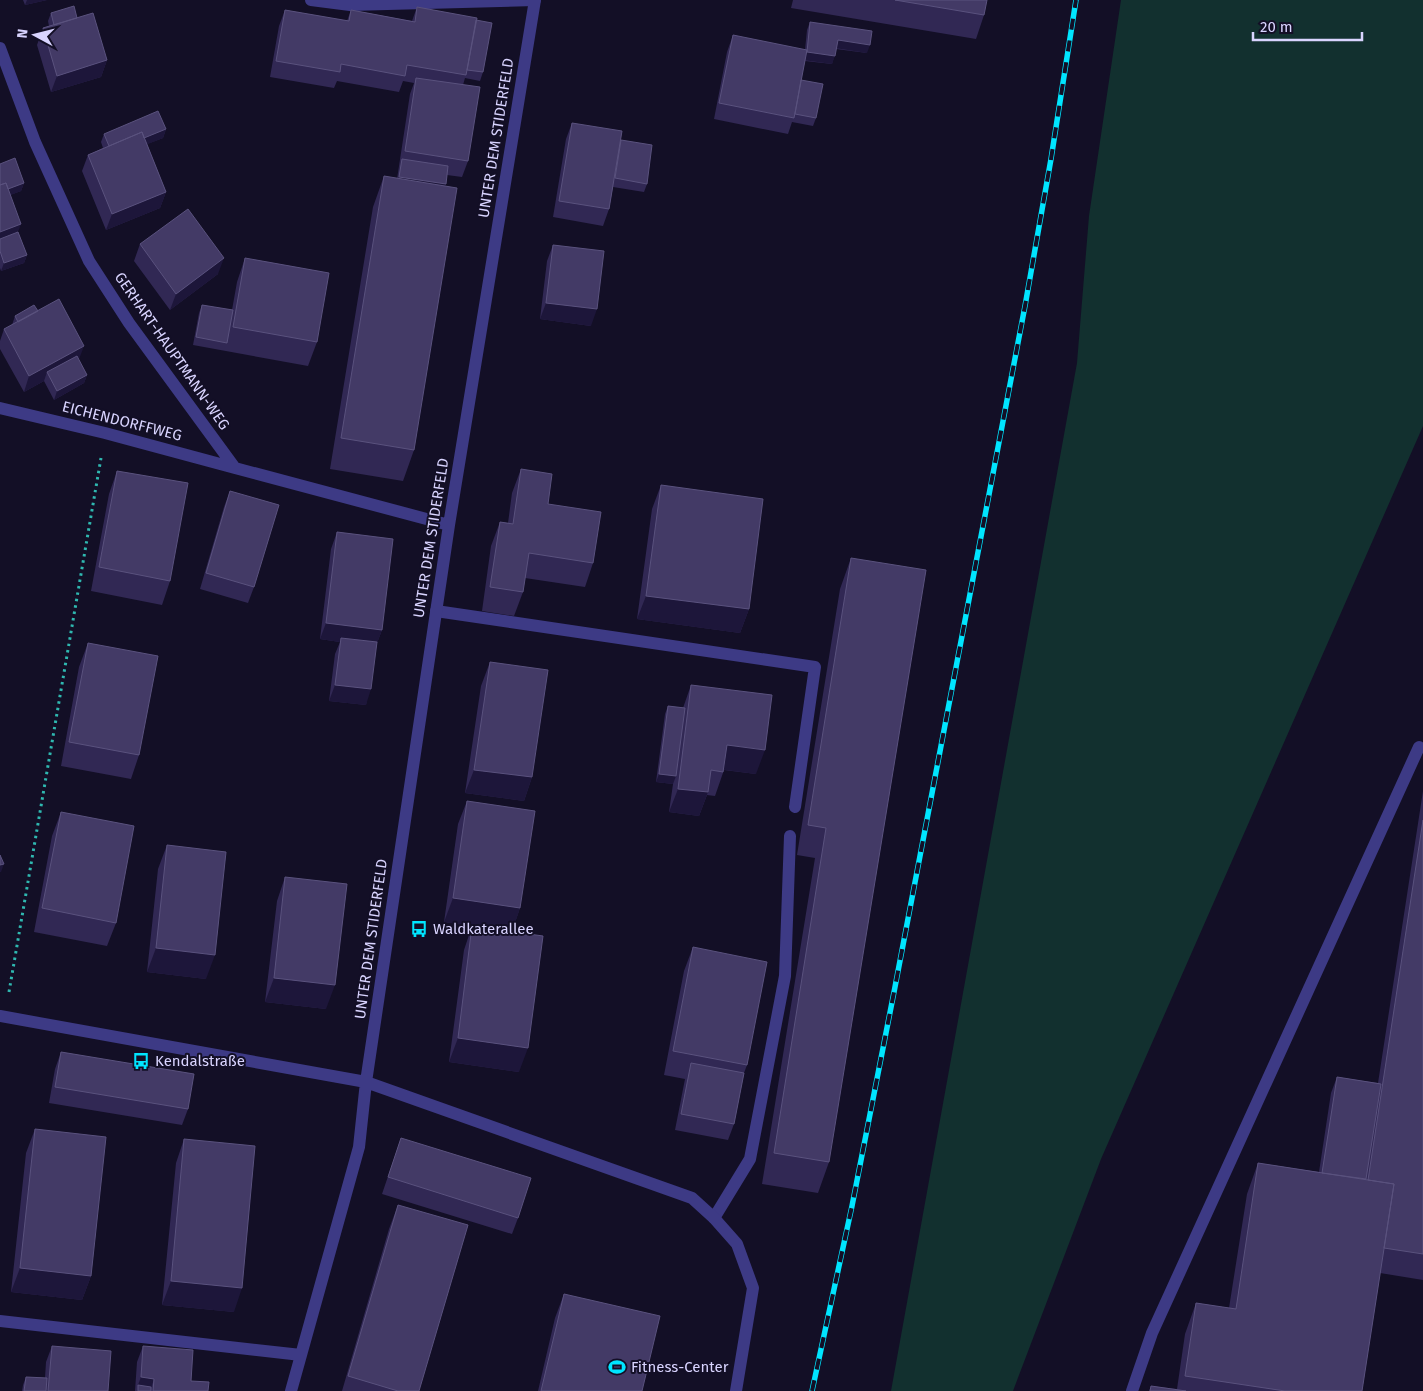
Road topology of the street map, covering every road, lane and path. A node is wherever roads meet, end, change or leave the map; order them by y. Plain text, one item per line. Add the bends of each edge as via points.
1 (311, 0) edge
2 (535, 0) edge
3 (0, 48) edge
4 (0, 408) edge
5 (105, 433) junction
6 (235, 468) junction
7 (449, 525) junction
8 (436, 611) junction
9 (1419, 747) dead end
10 (795, 807) dead end
11 (790, 836) dead end
12 (2, 1017) edge
13 (366, 1082) junction
14 (714, 1218) junction
15 (0, 1321) edge
16 (301, 1355) junction
17 (291, 1391) edge
18 (736, 1391) edge
19 (1132, 1391) edge

1 - 2 street, UNTER DEM STIDERFELD via 350,5
2 - 7 street, UNTER DEM STIDERFELD
3 - 6 street, GERHART-HAUPTMANN-WEG via 35,142 89,261 129,323
4 - 5 street, EICHENDORFFWEG
5 - 6 street, EICHENDORFFWEG
5 - 12 path
6 - 7 street
7 - 8 street, UNTER DEM STIDERFELD
8 - 10 street via 815,668
8 - 13 street, UNTER DEM STIDERFELD
9 - 19 street via 1152,1332
11 - 14 street via 785,976 750,1159
12 - 13 street
13 - 14 street via 692,1198
13 - 16 street via 359,1147
14 - 18 street via 737,1244 753,1288
15 - 16 street
16 - 17 street

